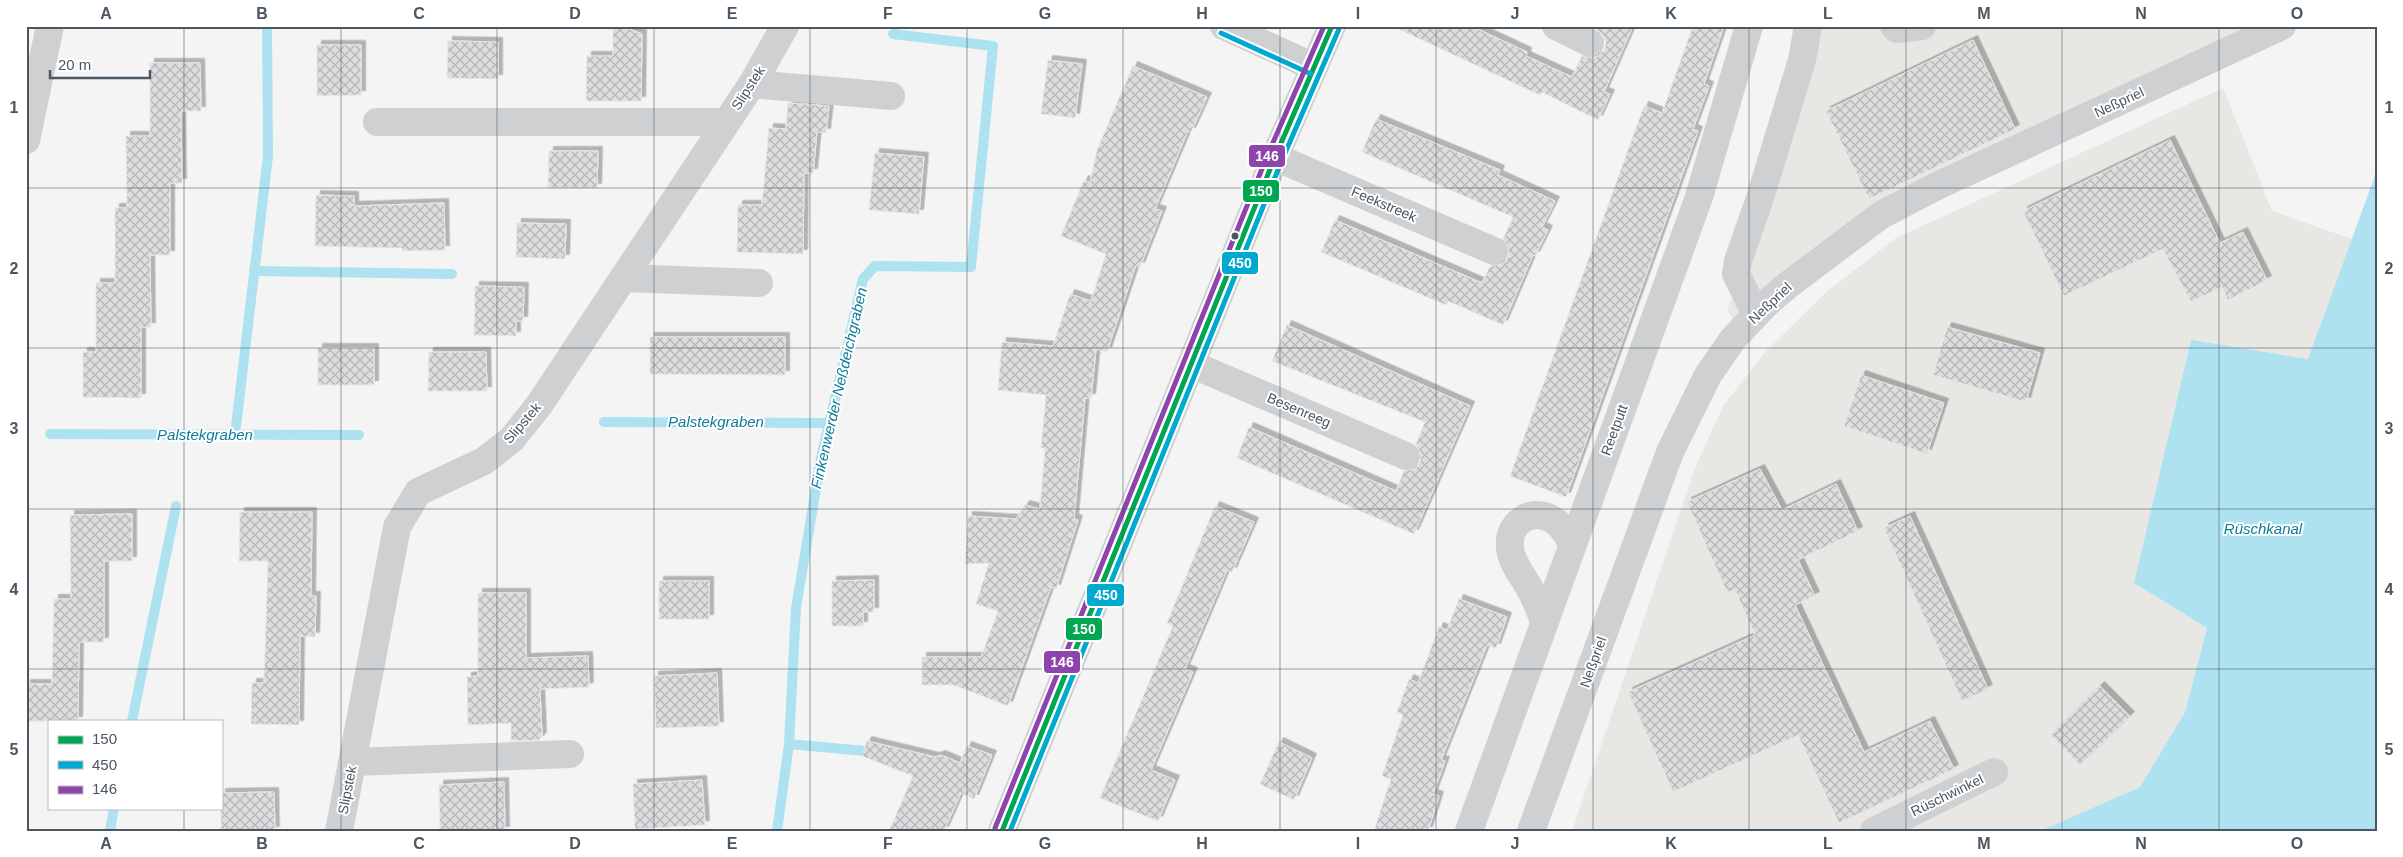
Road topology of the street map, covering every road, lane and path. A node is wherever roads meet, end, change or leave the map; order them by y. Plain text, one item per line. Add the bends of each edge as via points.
1 (50, 26) edge
2 (785, 26) edge
3 (1224, 26) edge
4 (1332, 26) edge
5 (1556, 26) edge
6 (1749, 26) edge
7 (1808, 26) edge
8 (1894, 26) edge
9 (1922, 26) edge
10 (2282, 26) edge
11 (1590, 43) dead end
12 (1314, 67) junction
13 (752, 84) junction
14 (891, 96) dead end
15 (377, 122) dead end
16 (726, 122) junction
17 (26, 140) edge
18 (1275, 157) junction
19 (1494, 250) dead end
20 (623, 278) junction
21 (759, 283) dead end
22 (1756, 314) junction
23 (1191, 364) junction
24 (1406, 456) dead end
25 (1572, 543) junction
26 (1544, 621) junction
27 (570, 754) dead end
28 (352, 762) junction
29 (1994, 772) dead end
30 (339, 831) edge
31 (1002, 831) edge
32 (1469, 831) edge
33 (1531, 831) edge
34 (1874, 831) edge

1 - 17 street
2 - 13 street, Slipstek
3 - 12 street
4 - 12 street
5 - 11 street
6 - 25 street, Reetputt via 1699,198
7 - 22 street via 1802,60 1738,260 1736,274
8 - 9 street via 1897,29
10 - 22 street, Neßpriel via 1881,215 1788,285
12 - 18 street
13 - 14 street
13 - 16 street, Slipstek
15 - 16 street
16 - 20 street, Slipstek
18 - 19 street, Feekstreek
18 - 23 street
20 - 21 street
20 - 28 street, Slipstek via 539,405 512,439 484,461 418,492 397,527
22 - 33 street, Neßpriel via 1733,339 1708,375 1670,452
23 - 24 street, Besenreeg
23 - 31 street
25 - 26 street, Reetputt
25 - 26 street via 1558,523 1535,515 1519,522 1510,537 1512,558
26 - 32 street, Reetputt
27 - 28 street
28 - 30 street, Slipstek
29 - 34 street, Rüschwinkel

